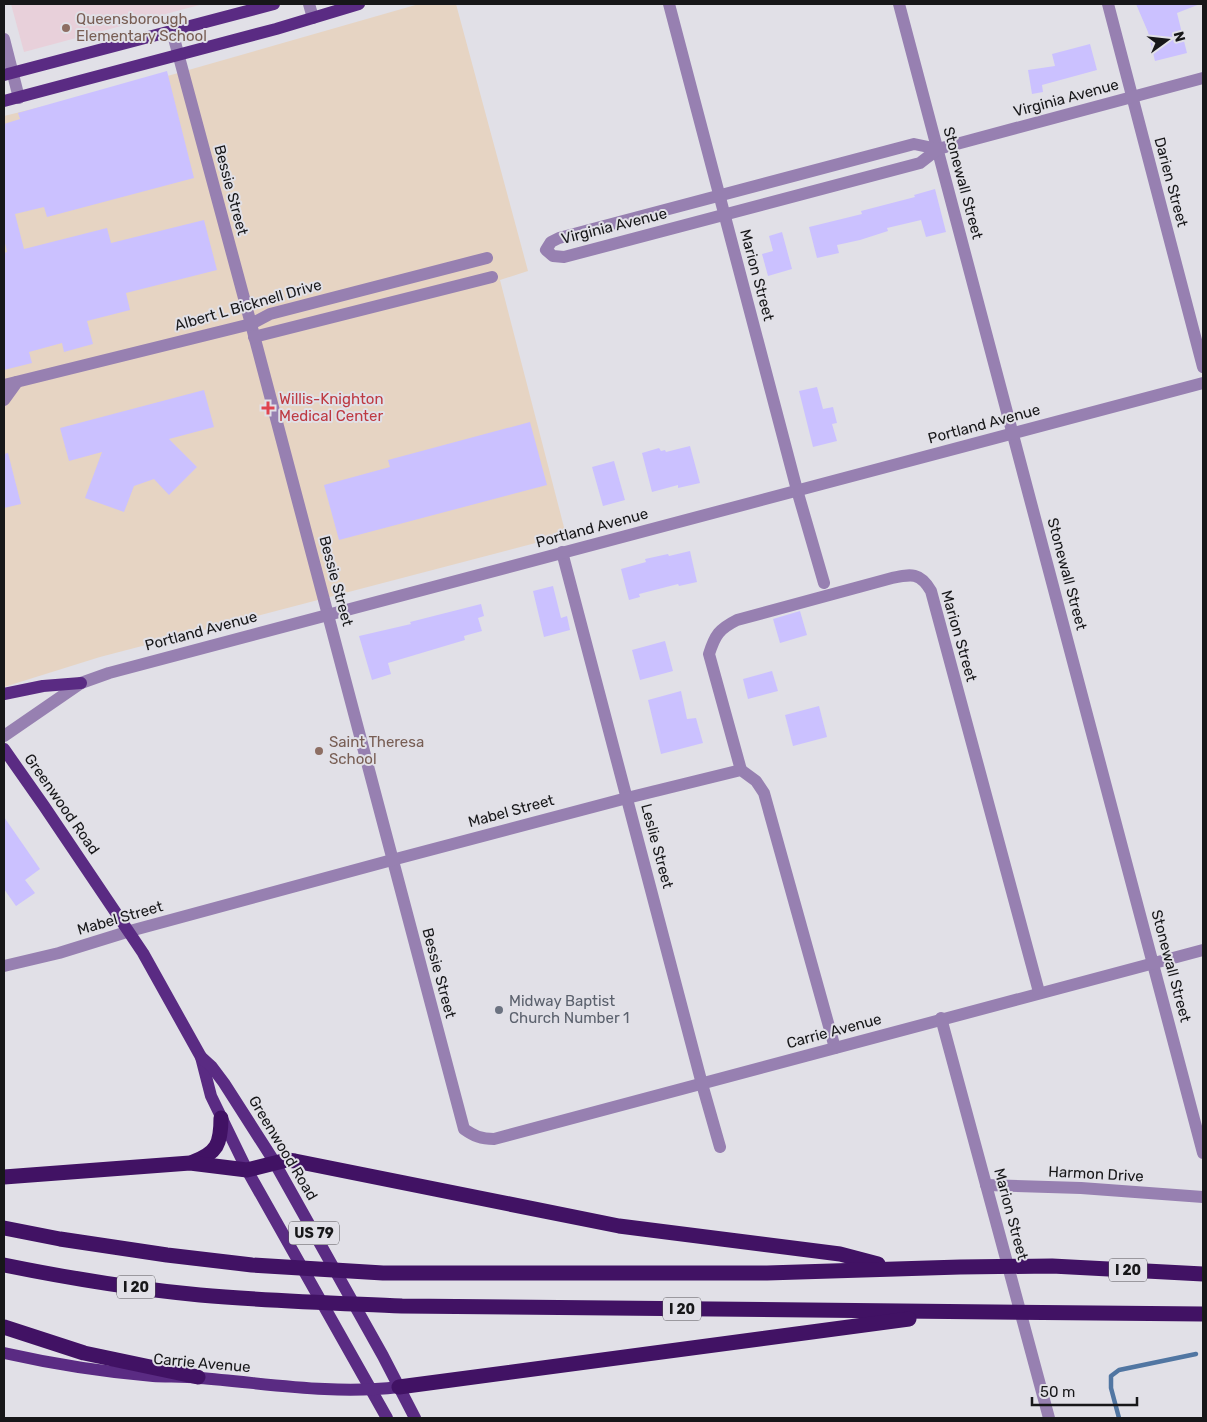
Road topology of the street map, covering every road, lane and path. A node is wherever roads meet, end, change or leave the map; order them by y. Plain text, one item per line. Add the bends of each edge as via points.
1 (274, 4) edge
2 (309, 4) edge
3 (359, 4) edge
4 (669, 4) edge
5 (899, 4) edge
6 (1108, 4) edge
7 (313, 18) junction
8 (172, 31) junction
9 (4, 40) edge
10 (178, 55) junction
11 (8, 74) edge
12 (1203, 78) edge
13 (1132, 97) junction
14 (19, 98) junction
15 (4, 102) edge
16 (938, 149) junction
17 (720, 196) junction
18 (724, 215) junction
19 (487, 258) dead end
20 (492, 277) dead end
21 (251, 324) junction
22 (254, 337) junction
23 (1203, 368) edge
24 (17, 382) junction
25 (1203, 383) edge
26 (4, 385) edge
27 (4, 400) edge
28 (1013, 433) junction
29 (796, 490) junction
30 (562, 552) junction
31 (824, 583) dead end
32 (328, 614) junction
33 (81, 683) junction
34 (4, 694) edge
35 (4, 736) edge
36 (4, 749) edge
37 (741, 770) junction
38 (627, 798) junction
39 (392, 860) junction
40 (130, 931) junction
41 (1203, 950) edge
42 (1153, 963) junction
43 (4, 966) edge
44 (1040, 992) junction
45 (941, 1018) junction
46 (835, 1048) junction
47 (201, 1057) junction
48 (702, 1084) junction
49 (221, 1118) junction
50 (474, 1136) joint
51 (720, 1147) dead end
52 (1203, 1153) edge
53 (190, 1163) junction
54 (275, 1163) junction
55 (246, 1170) junction
56 (4, 1177) edge
57 (986, 1185) junction
58 (1203, 1196) edge
59 (4, 1228) edge
60 (4, 1265) edge
61 (893, 1268) junction
62 (1203, 1274) edge
63 (963, 1312) junction
64 (1203, 1314) edge
65 (4, 1328) edge
66 (4, 1353) edge
67 (198, 1378) junction
68 (399, 1387) junction
69 (370, 1390) junction
70 (387, 1418) edge
71 (415, 1418) edge
72 (1049, 1418) edge

1 - 8 main road
2 - 7 street
3 - 7 main road
4 - 17 street, Marion Street
5 - 16 street, Stonewall Street
6 - 13 street, Darien Street
7 - 10 main road
8 - 10 street, Bessie Street
8 - 11 main road
9 - 11 street
10 - 14 main road
10 - 21 street, Bessie Street
11 - 14 street
12 - 13 street, Virginia Avenue
13 - 16 street, Virginia Avenue
13 - 23 street, Darien Street
14 - 15 main road
16 - 17 street, Virginia Avenue via 914,144
16 - 18 street, Virginia Avenue via 920,163
16 - 28 street, Stonewall Street
17 - 18 street, Marion Street
17 - 18 street, Virginia Avenue via 559,238 546,250 553,256 564,257
18 - 29 street, Marion Street
19 - 21 street, Albert L Bicknell Drive via 270,314
20 - 22 street
21 - 22 street, Bessie Street
21 - 24 street, Albert L Bicknell Drive
22 - 32 street, Bessie Street
24 - 26 street, Albert L Bicknell Drive
24 - 27 street
25 - 28 street, Portland Avenue
28 - 29 street, Portland Avenue
28 - 42 street, Stonewall Street
29 - 30 street, Portland Avenue
29 - 31 street, Marion Street
30 - 32 street, Portland Avenue
30 - 38 street, Leslie Street
32 - 33 street, Portland Avenue
32 - 39 street, Bessie Street
33 - 34 main road
33 - 35 street, Portland Avenue
36 - 40 main road, Greenwood Road / US 79
37 - 38 street, Mabel Street
37 - 44 street, Marion Street via 709,654 723,627 737,620 892,578 907,575 925,581 931,591
37 - 46 street via 756,781 764,793
38 - 39 street, Mabel Street
38 - 48 street, Leslie Street
39 - 40 street, Mabel Street
39 - 50 street, Bessie Street via 464,1129
40 - 43 street, Mabel Street
40 - 47 main road, Greenwood Road / US 79
41 - 42 street, Carrie Avenue
42 - 44 street, Carrie Avenue
42 - 52 street, Stonewall Street
44 - 45 street, Carrie Avenue
45 - 46 street, Carrie Avenue
45 - 57 street, Marion Street
46 - 48 street, Carrie Avenue
47 - 49 main road, Greenwood Road / US 79 via 211,1096
47 - 54 main road, Greenwood Road / US 79 via 224,1083
48 - 50 street, Carrie Avenue via 494,1139
48 - 51 street, Leslie Street
49 - 53 highway via 216,1147 205,1157
49 - 55 main road, Greenwood Road / US 79
53 - 55 highway
53 - 56 highway
54 - 55 highway
54 - 61 highway via 295,1161 619,1226 840,1254
54 - 68 main road, Greenwood Road / US 79
55 - 69 main road, Greenwood Road / US 79
57 - 58 street, Harmon Drive
57 - 72 street, Marion Street
59 - 61 highway, I 20 via 79,1242 252,1265 383,1273 767,1273
60 - 63 highway, I 20 via 140,1287 269,1300 402,1306
61 - 62 highway, I 20 via 1052,1266
63 - 64 highway, I 20
63 - 68 highway
65 - 67 highway via 84,1353
66 - 67 main road, Carrie Avenue via 111,1372
67 - 69 main road, Carrie Avenue via 319,1390
68 - 69 main road, Carrie Avenue
68 - 71 main road, Greenwood Road / US 79
69 - 70 main road, Greenwood Road / US 79

